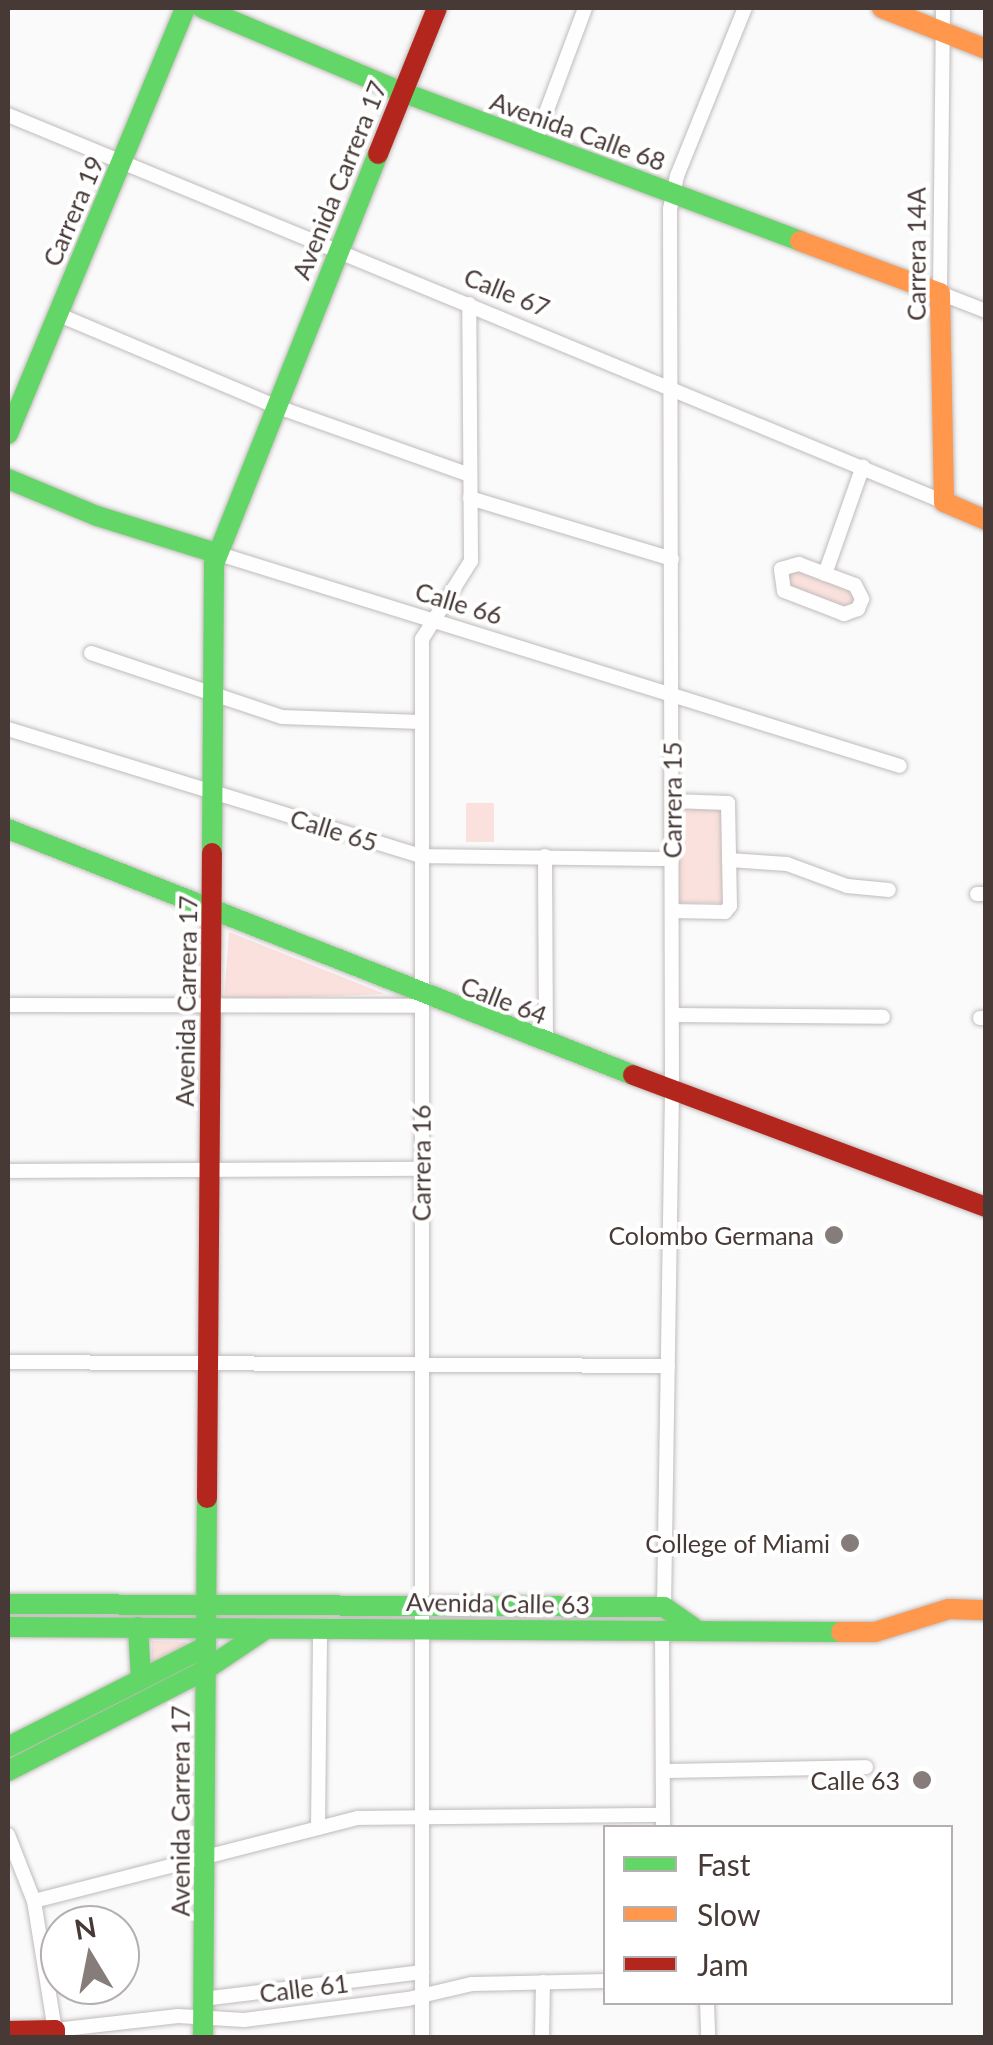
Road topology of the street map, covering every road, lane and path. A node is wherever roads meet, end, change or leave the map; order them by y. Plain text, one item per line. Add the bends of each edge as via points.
1 (185, 8) edge
2 (202, 8) edge
3 (437, 8) edge
4 (586, 8) edge
5 (746, 8) edge
6 (882, 8) edge
7 (943, 8) edge
8 (940, 30) junction
9 (986, 48) edge
10 (402, 92) junction
11 (8, 116) edge
12 (535, 142) junction
13 (121, 162) junction
14 (671, 192) junction
15 (337, 249) junction
16 (940, 294) junction
17 (469, 304) junction
18 (986, 311) edge
19 (57, 314) junction
20 (672, 385) junction
21 (275, 406) junction
22 (8, 434) edge
23 (862, 466) junction
24 (470, 475) junction
25 (8, 479) edge
26 (470, 498) junction
27 (944, 502) junction
28 (986, 520) edge
29 (216, 553) junction
30 (672, 559) junction
31 (826, 574) junction
32 (429, 619) junction
33 (91, 653) dead end
34 (672, 695) junction
35 (213, 698) junction
36 (420, 722) junction
37 (8, 729) edge
38 (900, 766) dead end
39 (213, 793) junction
40 (672, 801) junction
41 (8, 830) edge
42 (420, 856) junction
43 (545, 856) junction
44 (672, 859) junction
45 (729, 860) junction
46 (889, 890) dead end
47 (672, 911) junction
48 (212, 912) junction
49 (421, 1000) junction
50 (8, 1004) edge
51 (212, 1006) junction
52 (672, 1015) junction
53 (883, 1017) dead end
54 (546, 1043) junction
55 (672, 1090) junction
56 (210, 1170) junction
57 (422, 1170) junction
58 (8, 1171) edge
59 (986, 1208) edge
60 (8, 1362) edge
61 (207, 1366) junction
62 (422, 1366) junction
63 (668, 1366) junction
64 (8, 1604) edge
65 (205, 1604) junction
66 (421, 1604) junction
67 (664, 1607) junction
68 (986, 1610) edge
69 (8, 1627) edge
70 (138, 1627) junction
71 (278, 1627) junction
72 (320, 1627) junction
73 (421, 1627) junction
74 (662, 1630) junction
75 (713, 1630) junction
76 (205, 1637) junction
77 (205, 1670) junction
78 (141, 1680) junction
79 (8, 1747) edge
80 (866, 1767) dead end
81 (8, 1771) edge
82 (663, 1771) junction
83 (422, 1814) junction
84 (664, 1821) edge
85 (318, 1828) junction
86 (8, 1835) edge
87 (205, 1857) junction
88 (34, 1902) junction
89 (422, 1972) junction
90 (603, 1981) edge
91 (543, 1982) junction
92 (422, 1996) junction
93 (708, 2005) edge
94 (203, 2018) edge
95 (8, 2031) edge
96 (55, 2034) edge
97 (422, 2038) edge
98 (542, 2038) edge
99 (708, 2038) edge

1 - 13 main road, Carrera 19
2 - 10 main road, Avenida Calle 68
3 - 10 main road, Avenida Carrera 17
4 - 12 street
5 - 14 street, Carrera 15
6 - 8 main road
7 - 8 street, Carrera 14A
8 - 9 main road
8 - 16 street, Carrera 14A
10 - 12 main road, Avenida Calle 68
10 - 15 main road, Avenida Carrera 17
11 - 13 street, Calle 67
12 - 14 main road, Avenida Calle 68
13 - 15 street, Calle 67
13 - 19 main road, Carrera 19
14 - 16 main road, Avenida Calle 68
14 - 20 street, Carrera 15
15 - 17 street, Calle 67
15 - 21 main road, Avenida Carrera 17
16 - 18 street
16 - 27 main road, Carrera 14A
17 - 20 street, Calle 67
17 - 24 street
19 - 21 street
19 - 22 main road, Carrera 19
20 - 23 street, Calle 67
20 - 30 street, Carrera 15
21 - 24 street
21 - 29 main road, Avenida Carrera 17
23 - 27 street, Calle 67
23 - 31 street
24 - 26 street
25 - 29 main road, Calle 66
26 - 30 street
26 - 32 street via 467,574
27 - 28 main road, Calle 67
29 - 32 street, Calle 66
29 - 35 main road, Avenida Carrera 17
30 - 34 street, Carrera 15
31 - 31 street via 793,564 778,581 788,594 826,608 844,614 858,609 859,588
32 - 34 street, Calle 66
32 - 36 street, Carrera 16 via 422,639
33 - 35 street
34 - 38 street, Calle 66
34 - 40 street, Carrera 15
35 - 36 street via 310,723
35 - 39 main road, Avenida Carrera 17
36 - 42 street, Carrera 16
37 - 39 street, Calle 65
39 - 42 street, Calle 65
39 - 48 main road, Avenida Carrera 17
40 - 44 street, Carrera 15
40 - 45 street via 728,803
41 - 48 main road, Calle 64
42 - 43 street, Calle 65
42 - 49 street, Carrera 16
43 - 44 street, Calle 65
43 - 54 street
44 - 47 street, Carrera 15
45 - 46 street via 787,864 847,886
45 - 47 street via 728,910
47 - 52 street, Carrera 15
48 - 49 main road, Calle 64
48 - 51 main road, Avenida Carrera 17
49 - 51 street
49 - 54 main road, Calle 64
49 - 57 street, Carrera 16
50 - 51 street
51 - 56 main road, Avenida Carrera 17
52 - 53 street
52 - 55 street, Carrera 15
54 - 55 main road, Calle 64
55 - 59 main road, Calle 64
55 - 63 street, Carrera 15
56 - 57 street
56 - 58 street
56 - 61 main road, Avenida Carrera 17
57 - 62 street, Carrera 16
60 - 61 street
61 - 62 street
61 - 65 main road, Avenida Carrera 17
62 - 63 street
62 - 66 street, Carrera 16
63 - 67 street, Carrera 15
64 - 65 main road, Avenida Calle 63
65 - 66 main road, Avenida Calle 63
65 - 76 main road, Avenida Carrera 17
66 - 67 main road, Avenida Calle 63
66 - 73 street, Carrera 16
67 - 75 main road via 680,1623
68 - 75 main road, Avenida Calle 63 via 949,1609 876,1632
69 - 70 main road, Avenida Calle 63
70 - 76 main road, Avenida Calle 63
70 - 78 main road
71 - 72 main road, Avenida Calle 63
71 - 76 main road, Avenida Calle 63
71 - 77 main road via 239,1641
72 - 73 main road, Avenida Calle 63
72 - 85 street
73 - 74 main road, Avenida Calle 63
73 - 83 street, Carrera 16
74 - 75 main road, Avenida Calle 63
74 - 82 street
76 - 77 main road, Avenida Carrera 17
76 - 78 main road
77 - 81 main road
77 - 87 main road, Avenida Carrera 17
78 - 79 main road
80 - 82 street
82 - 84 street
83 - 84 street
83 - 85 street
83 - 89 street, Carrera 16
85 - 87 street
86 - 88 street
87 - 88 street
87 - 94 main road, Avenida Carrera 17
88 - 96 street
89 - 92 street, Carrera 16
89 - 94 street, Calle 61
90 - 91 street, Calle 61
91 - 92 street, Calle 61 via 472,1984
91 - 98 street
92 - 94 street, Calle 61 via 244,2020
92 - 97 street, Carrera 16
93 - 99 street
94 - 96 street, Calle 61
95 - 96 main road, Calle 61

